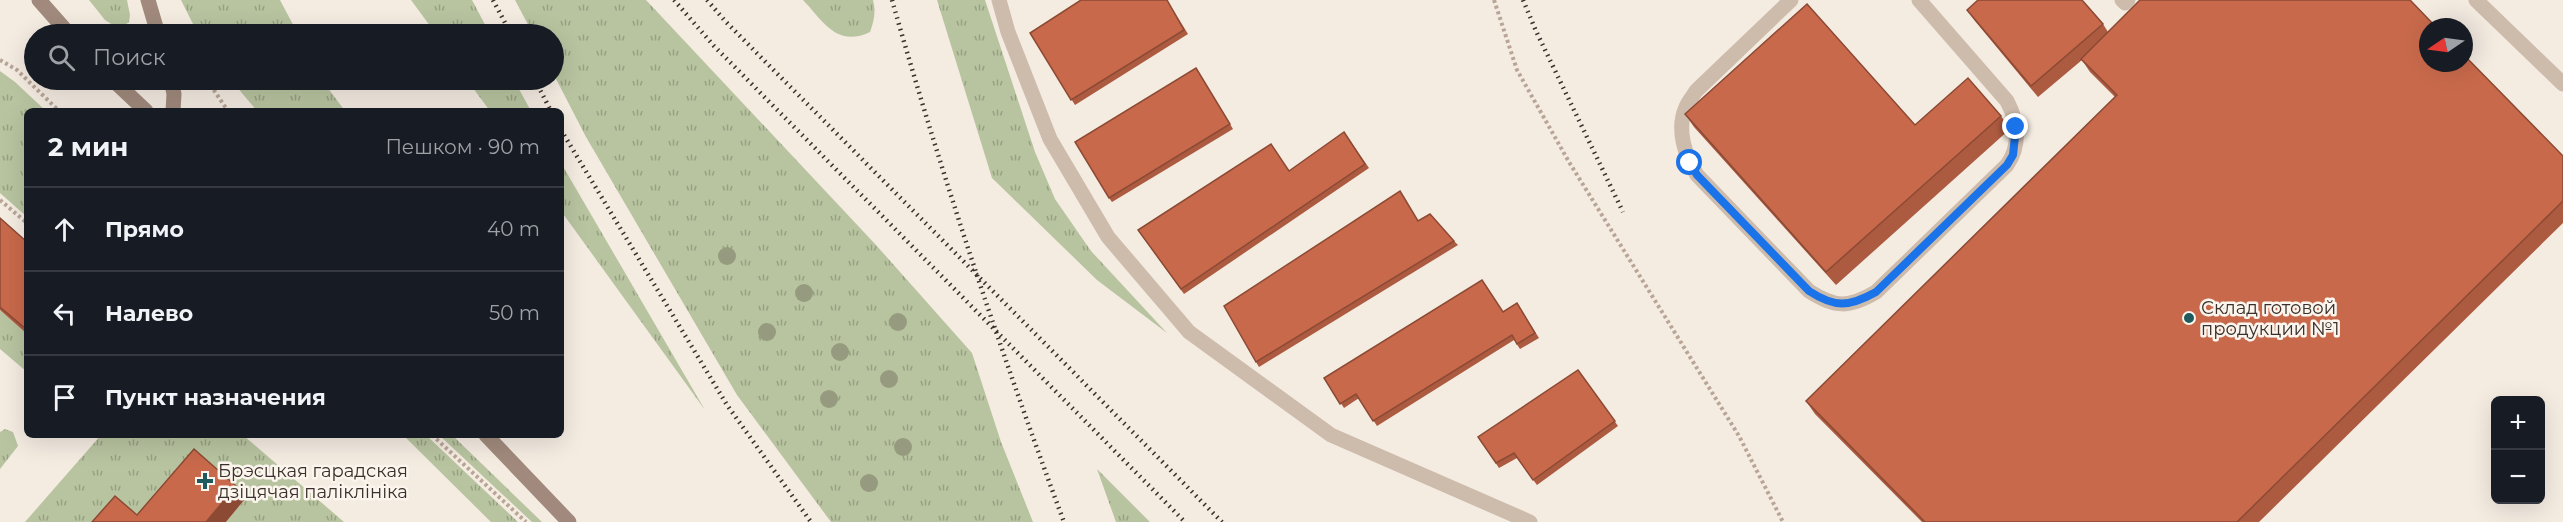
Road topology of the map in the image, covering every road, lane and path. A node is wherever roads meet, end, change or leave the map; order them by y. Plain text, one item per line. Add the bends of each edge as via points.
1 (39, 0) edge
2 (148, 0) edge
3 (999, 0) edge
4 (1494, 0) edge
5 (1791, 0) edge
6 (1919, 0) edge
7 (2122, 0) edge
8 (2128, 0) edge
9 (2476, 0) edge
10 (60, 24) edge
11 (155, 24) edge
12 (0, 60) edge
13 (24, 77) edge
14 (2563, 84) edge
15 (37, 90) edge
16 (124, 90) edge
17 (173, 90) edge
18 (214, 90) edge
19 (56, 108) edge
20 (143, 108) edge
21 (173, 108) edge
22 (226, 108) edge
23 (0, 200) edge
24 (24, 221) edge
25 (435, 438) edge
26 (489, 438) edge
27 (526, 522) edge
28 (569, 522) edge
29 (1530, 522) edge
30 (1783, 522) edge

1 - 10 main road
2 - 11 main road
3 - 29 lane via 1050,140 1108,237 1189,332 1331,435
4 - 30 path via 1517,70 1569,162 1740,436
5 - 6 lane via 1685,107 1684,146 1697,175 1809,291 1826,302 1844,305 1876,292 2013,155 2016,127 2007,101
7 - 8 lane
9 - 14 lane
12 - 13 path
15 - 19 path
16 - 20 main road
17 - 21 main road
18 - 22 path
23 - 24 path
25 - 27 path
26 - 28 main road

